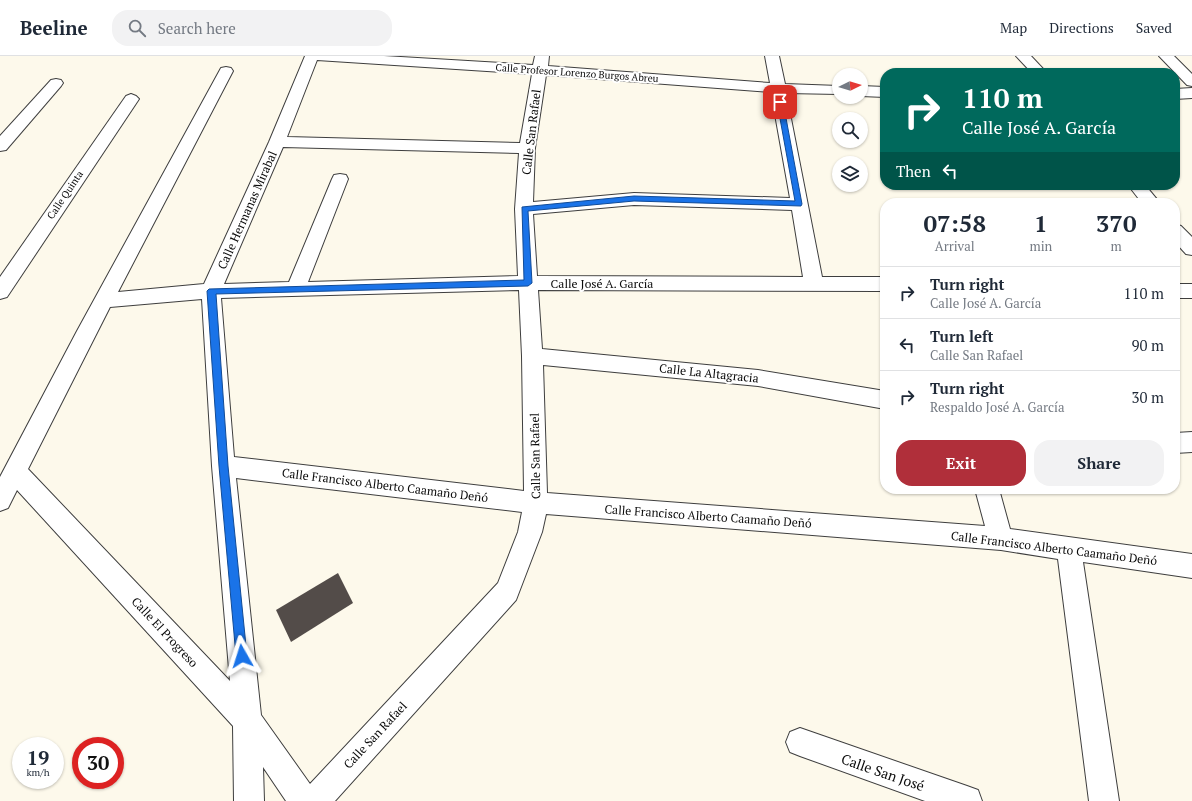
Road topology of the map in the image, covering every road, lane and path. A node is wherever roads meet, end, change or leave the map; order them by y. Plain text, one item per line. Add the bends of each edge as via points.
1 (312, 56) edge
2 (315, 56) edge
3 (772, 56) edge
4 (1023, 56) edge
5 (1166, 56) edge
6 (541, 63) edge
7 (1035, 68) edge
8 (1178, 68) edge
9 (1180, 70) edge
10 (226, 71) dead end
11 (1192, 82) edge
12 (56, 83) dead end
13 (778, 88) junction
14 (832, 90) edge
15 (868, 91) edge
16 (880, 92) edge
17 (1192, 93) edge
18 (1180, 94) edge
19 (131, 99) dead end
20 (277, 142) junction
21 (0, 146) edge
22 (527, 148) junction
23 (340, 179) dead end
24 (1140, 190) edge
25 (1148, 198) edge
26 (799, 204) junction
27 (524, 209) junction
28 (1180, 236) edge
29 (1192, 249) edge
30 (6, 272) edge
31 (528, 283) junction
32 (814, 283) junction
33 (880, 284) edge
34 (296, 289) junction
35 (211, 291) junction
36 (1180, 291) edge
37 (1192, 291) edge
38 (0, 292) edge
39 (104, 300) junction
40 (532, 356) junction
41 (880, 399) edge
42 (1192, 442) edge
43 (1180, 443) edge
44 (223, 466) junction
45 (6, 487) edge
46 (988, 494) edge
47 (536, 503) junction
48 (1001, 539) junction
49 (1069, 548) junction
50 (1192, 566) edge
51 (248, 720) junction
52 (800, 742) dead end
53 (248, 801) edge
54 (304, 801) edge
55 (315, 801) edge
56 (967, 801) edge
57 (1104, 801) edge

1 - 20 street, Calle Hermanas Mirabal
2 - 6 street, Calle Profesor Lorenzo Burgos Abreu
3 - 13 street
4 - 7 street
5 - 8 street
6 - 13 street, Calle Profesor Lorenzo Burgos Abreu
6 - 22 street, Calle San Rafael
9 - 11 street
10 - 39 street
12 - 21 street
13 - 14 street, Calle Profesor Lorenzo Burgos Abreu
13 - 26 street
15 - 16 street
17 - 18 street
19 - 30 street, Calle Quinta
20 - 22 street
20 - 35 street, Calle Hermanas Mirabal
22 - 27 street, Calle San Rafael
23 - 34 street
24 - 25 street
26 - 27 street via 634,198
26 - 32 street
27 - 31 street, Calle San Rafael
28 - 29 street
30 - 38 street, Calle Quinta
31 - 32 street, Calle José A. García
31 - 34 street, Calle José A. García
31 - 40 street, Calle San Rafael
32 - 33 street, Calle José A. García
34 - 35 street, Calle José A. García
35 - 39 street, Calle José A. García
35 - 44 street, Calle Hermanas Mirabal
36 - 37 street
39 - 45 street
40 - 41 street, Calle La Altagracia via 758,378
40 - 47 street, Calle San Rafael
42 - 43 street
44 - 47 street, Calle Francisco Alberto Caamaño Deñó
44 - 51 street, Calle Hermanas Mirabal
45 - 51 street, Calle El Progreso
46 - 48 street
47 - 48 street, Calle Francisco Alberto Caamaño Deñó
47 - 55 street, Calle San Rafael via 530,532 507,591
48 - 49 street, Calle Francisco Alberto Caamaño Deñó
49 - 50 street, Calle Francisco Alberto Caamaño Deñó
49 - 57 street
51 - 53 street, Calle Hermanas Mirabal
51 - 54 street, Calle El Progreso
52 - 56 street, Calle San José

